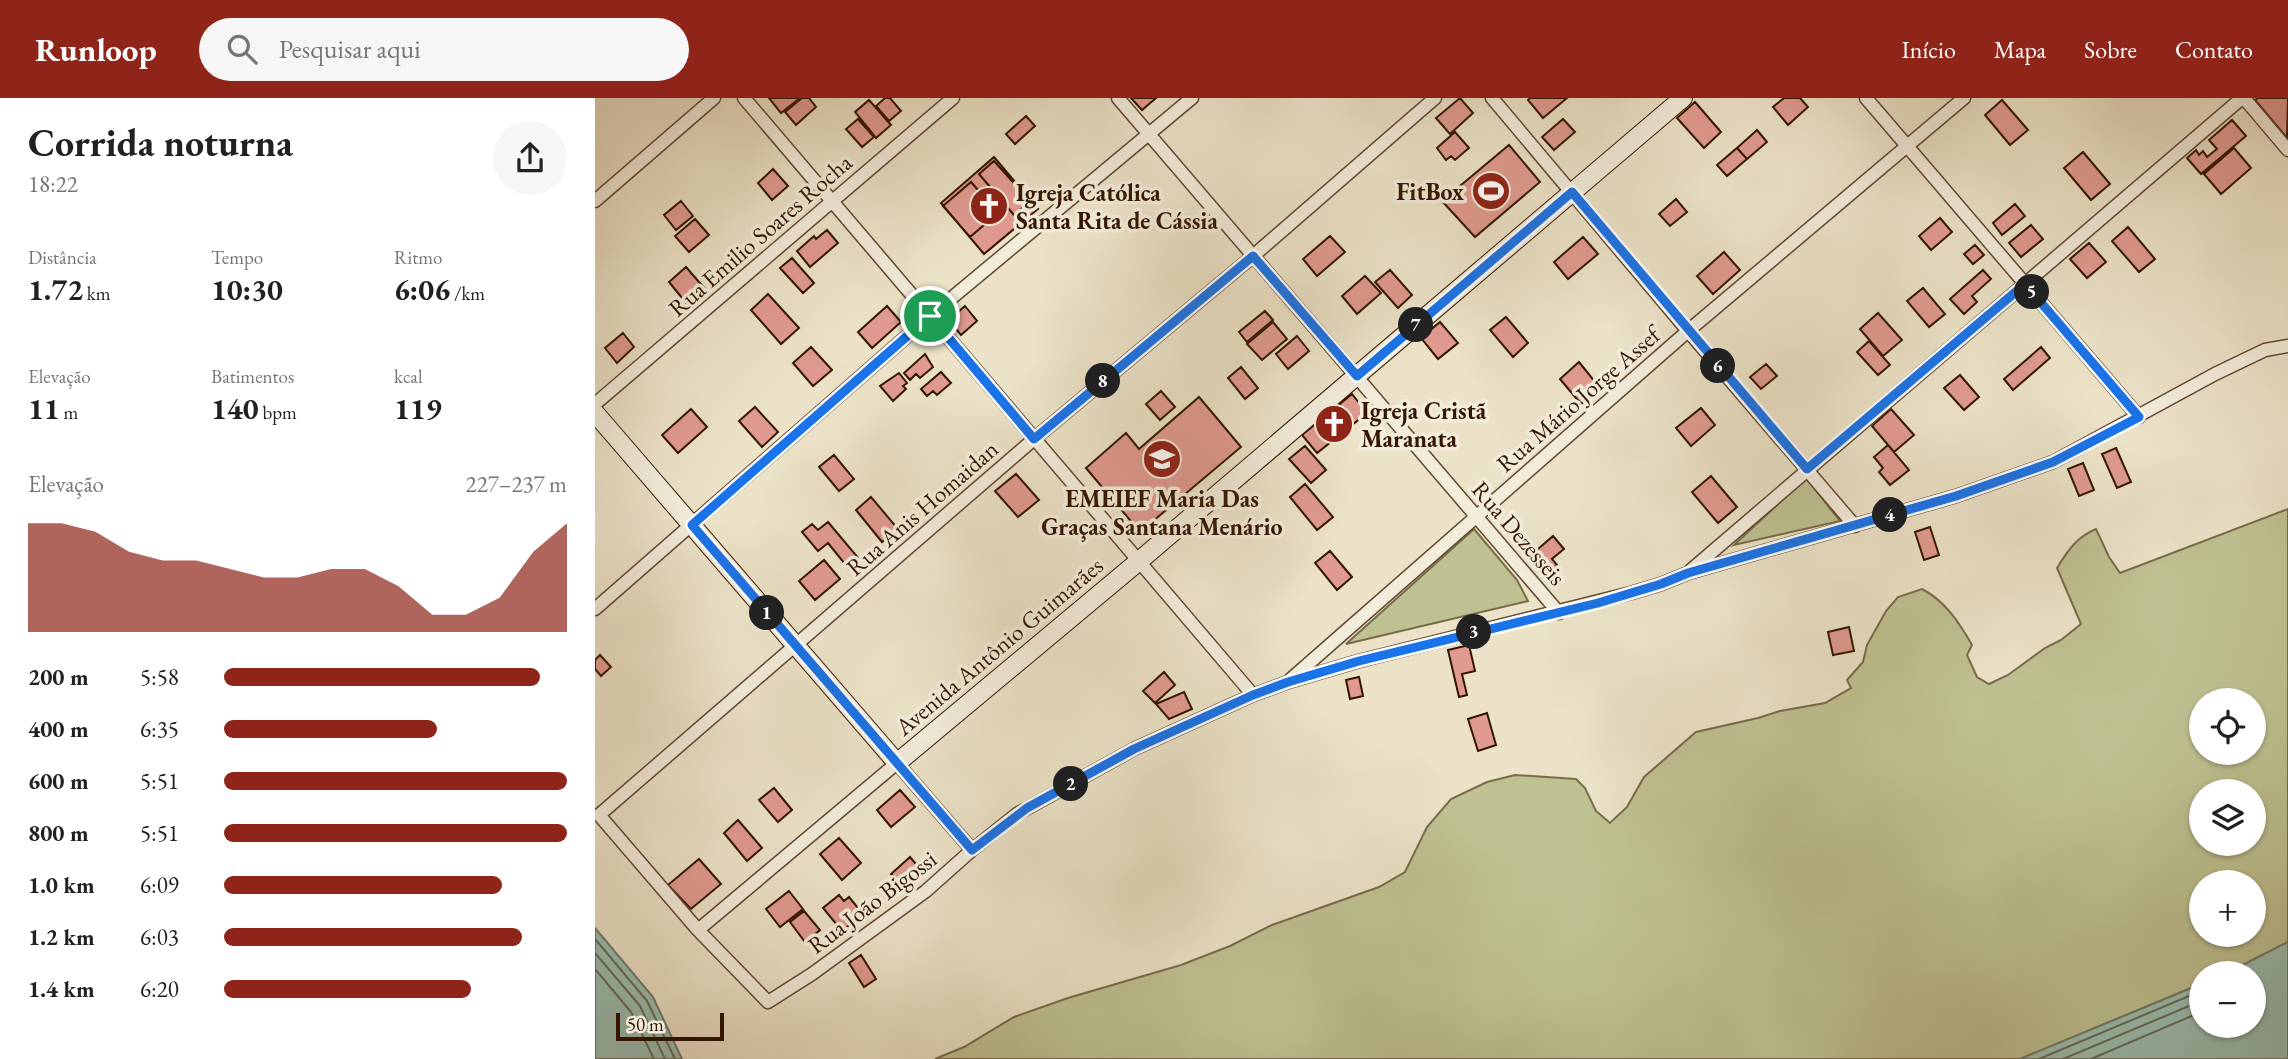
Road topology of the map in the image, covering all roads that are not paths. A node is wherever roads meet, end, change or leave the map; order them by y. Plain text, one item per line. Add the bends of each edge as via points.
1 (714, 98) edge
2 (744, 98) edge
3 (953, 98) edge
4 (1118, 98) edge
5 (1192, 98) edge
6 (1435, 98) edge
7 (1492, 98) edge
8 (1683, 98) edge
9 (1866, 98) edge
10 (1964, 98) edge
11 (2243, 98) edge
12 (1149, 134) junction
13 (1907, 146) junction
14 (2288, 150) edge
15 (1572, 192) junction
16 (595, 201) edge
17 (832, 201) junction
18 (1253, 256) junction
19 (2025, 284) junction
20 (930, 316) junction
21 (1688, 331) junction
22 (2288, 345) edge
23 (1357, 376) junction
24 (595, 404) edge
25 (595, 413) edge
26 (2139, 417) junction
27 (1034, 439) junction
28 (1807, 469) junction
29 (1476, 516) junction
30 (692, 525) junction
31 (1855, 526) junction
32 (1139, 562) junction
33 (1688, 573) junction
34 (595, 609) edge
35 (1559, 613) junction
36 (796, 645) junction
37 (1288, 682) junction
38 (1253, 695) junction
39 (897, 763) junction
40 (972, 850) junction
41 (698, 930) junction

1 - 16 street
2 - 17 street
3 - 17 street, Rua Emilio Soares Rocha
4 - 12 street, Rua Dezesseis
5 - 12 street
6 - 18 street, Rua Anis Homaidan
7 - 15 street
8 - 15 street, Avenida Antônio Guimarães
9 - 13 street
10 - 13 street, Rua Mário Jorge Assef
11 - 14 street
11 - 19 street
12 - 18 street, Rua Dezesseis
12 - 20 street
13 - 19 street
13 - 21 street, Rua Mário Jorge Assef
15 - 21 street
15 - 23 street, Avenida Antônio Guimarães
17 - 20 street
17 - 24 street, Rua Emilio Soares Rocha
18 - 23 street, Rua Dezesseis
18 - 27 street, Rua Anis Homaidan
19 - 26 street
19 - 28 street
20 - 27 street
20 - 30 street
21 - 28 street
21 - 29 street, Rua Mário Jorge Assef
22 - 26 street, Rua João Bigossi via 2235,364
23 - 29 street, Rua Dezesseis
23 - 32 street, Avenida Antônio Guimarães
25 - 30 street
26 - 31 street, Rua João Bigossi via 2053,462
27 - 32 street
27 - 36 street, Rua Anis Homaidan
28 - 31 street
28 - 33 street
29 - 35 street, Rua Dezesseis
29 - 37 street, Rua Mário Jorge Assef
30 - 34 street
30 - 36 street
31 - 33 street, Rua João Bigossi
32 - 38 street
32 - 39 street, Avenida Antônio Guimarães
33 - 35 street, Rua João Bigossi
35 - 37 street, Rua João Bigossi
36 - 39 street
36 - 41 street, Rua Anis Homaidan via 600,816
37 - 38 street, Rua João Bigossi
38 - 40 street, Rua João Bigossi via 1134,749 1027,808
39 - 40 street
39 - 41 street, Avenida Antônio Guimarães
40 - 41 street, Rua João Bigossi via 916,899 768,1002

